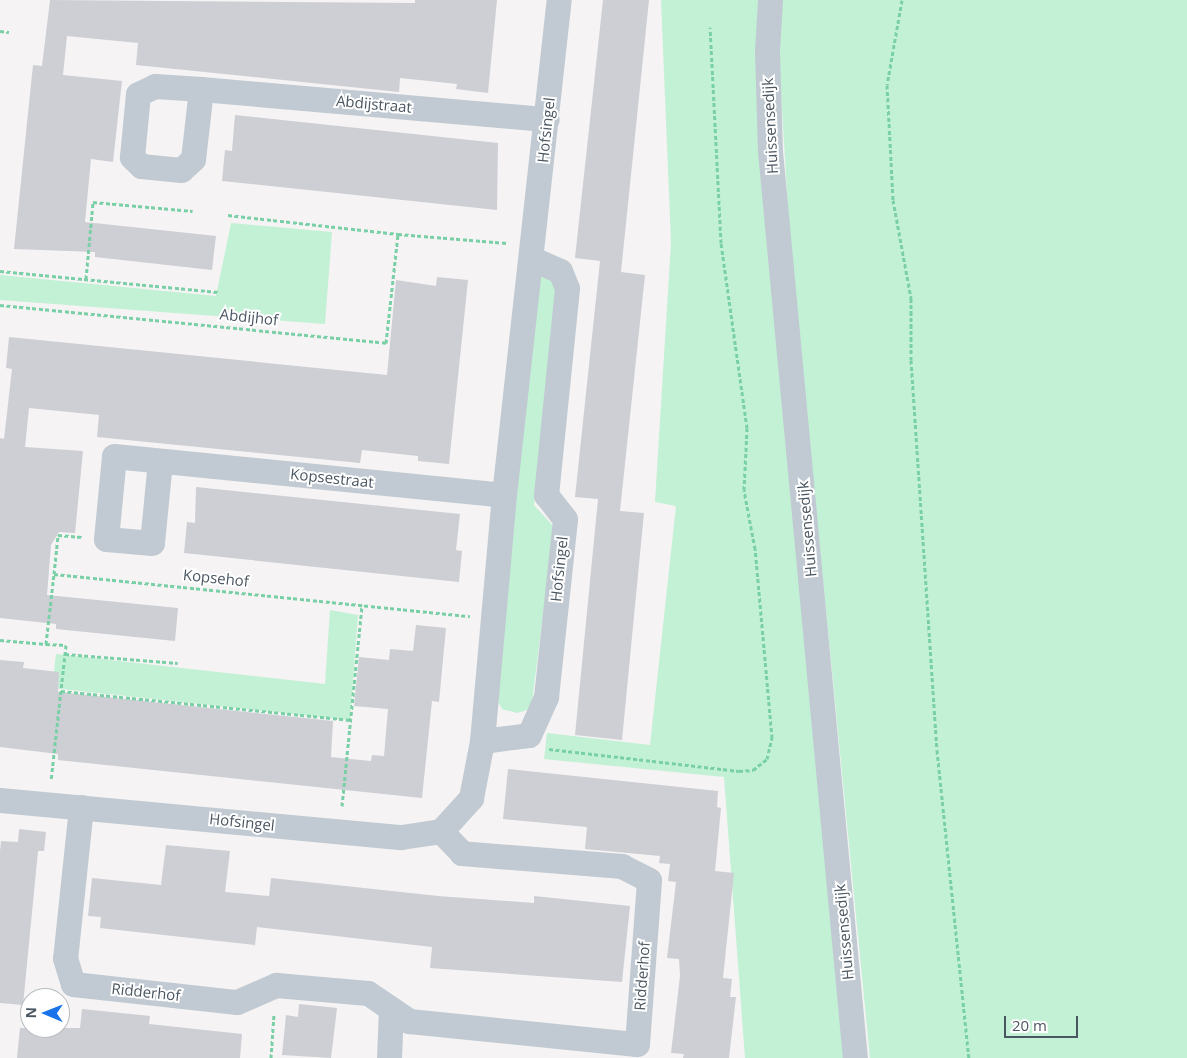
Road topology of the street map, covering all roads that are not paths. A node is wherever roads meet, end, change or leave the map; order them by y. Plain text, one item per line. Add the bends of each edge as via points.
1 (559, 0) edge
2 (770, 0) edge
3 (201, 89) dead end
4 (547, 119) junction
5 (534, 252) junction
6 (160, 461) junction
7 (504, 495) junction
8 (482, 741) junction
9 (0, 800) edge
10 (81, 807) junction
11 (441, 830) junction
12 (391, 1009) junction
13 (388, 1058) edge
14 (855, 1058) edge

1 - 4 street, Hofsingel
2 - 14 street, Huissensedijk via 767,51 770,151
3 - 4 street, Abdijstraat
4 - 5 street, Hofsingel
5 - 7 street, Hofsingel
5 - 8 street, Hofsingel via 560,271 567,288 546,494 565,519 546,696 529,735
6 - 6 street, Kopsestraat via 114,456 106,539 152,543
6 - 7 street, Kopsestraat
7 - 8 street, Hofsingel
8 - 11 street, Hofsingel via 471,798
9 - 10 street, Hofsingel
10 - 11 street, Hofsingel via 401,838
10 - 12 street, Ridderhof via 65,958 73,984 237,1002 276,985 368,993
11 - 12 street, Ridderhof via 462,853 622,866 649,880 637,1044 409,1021
12 - 13 street

